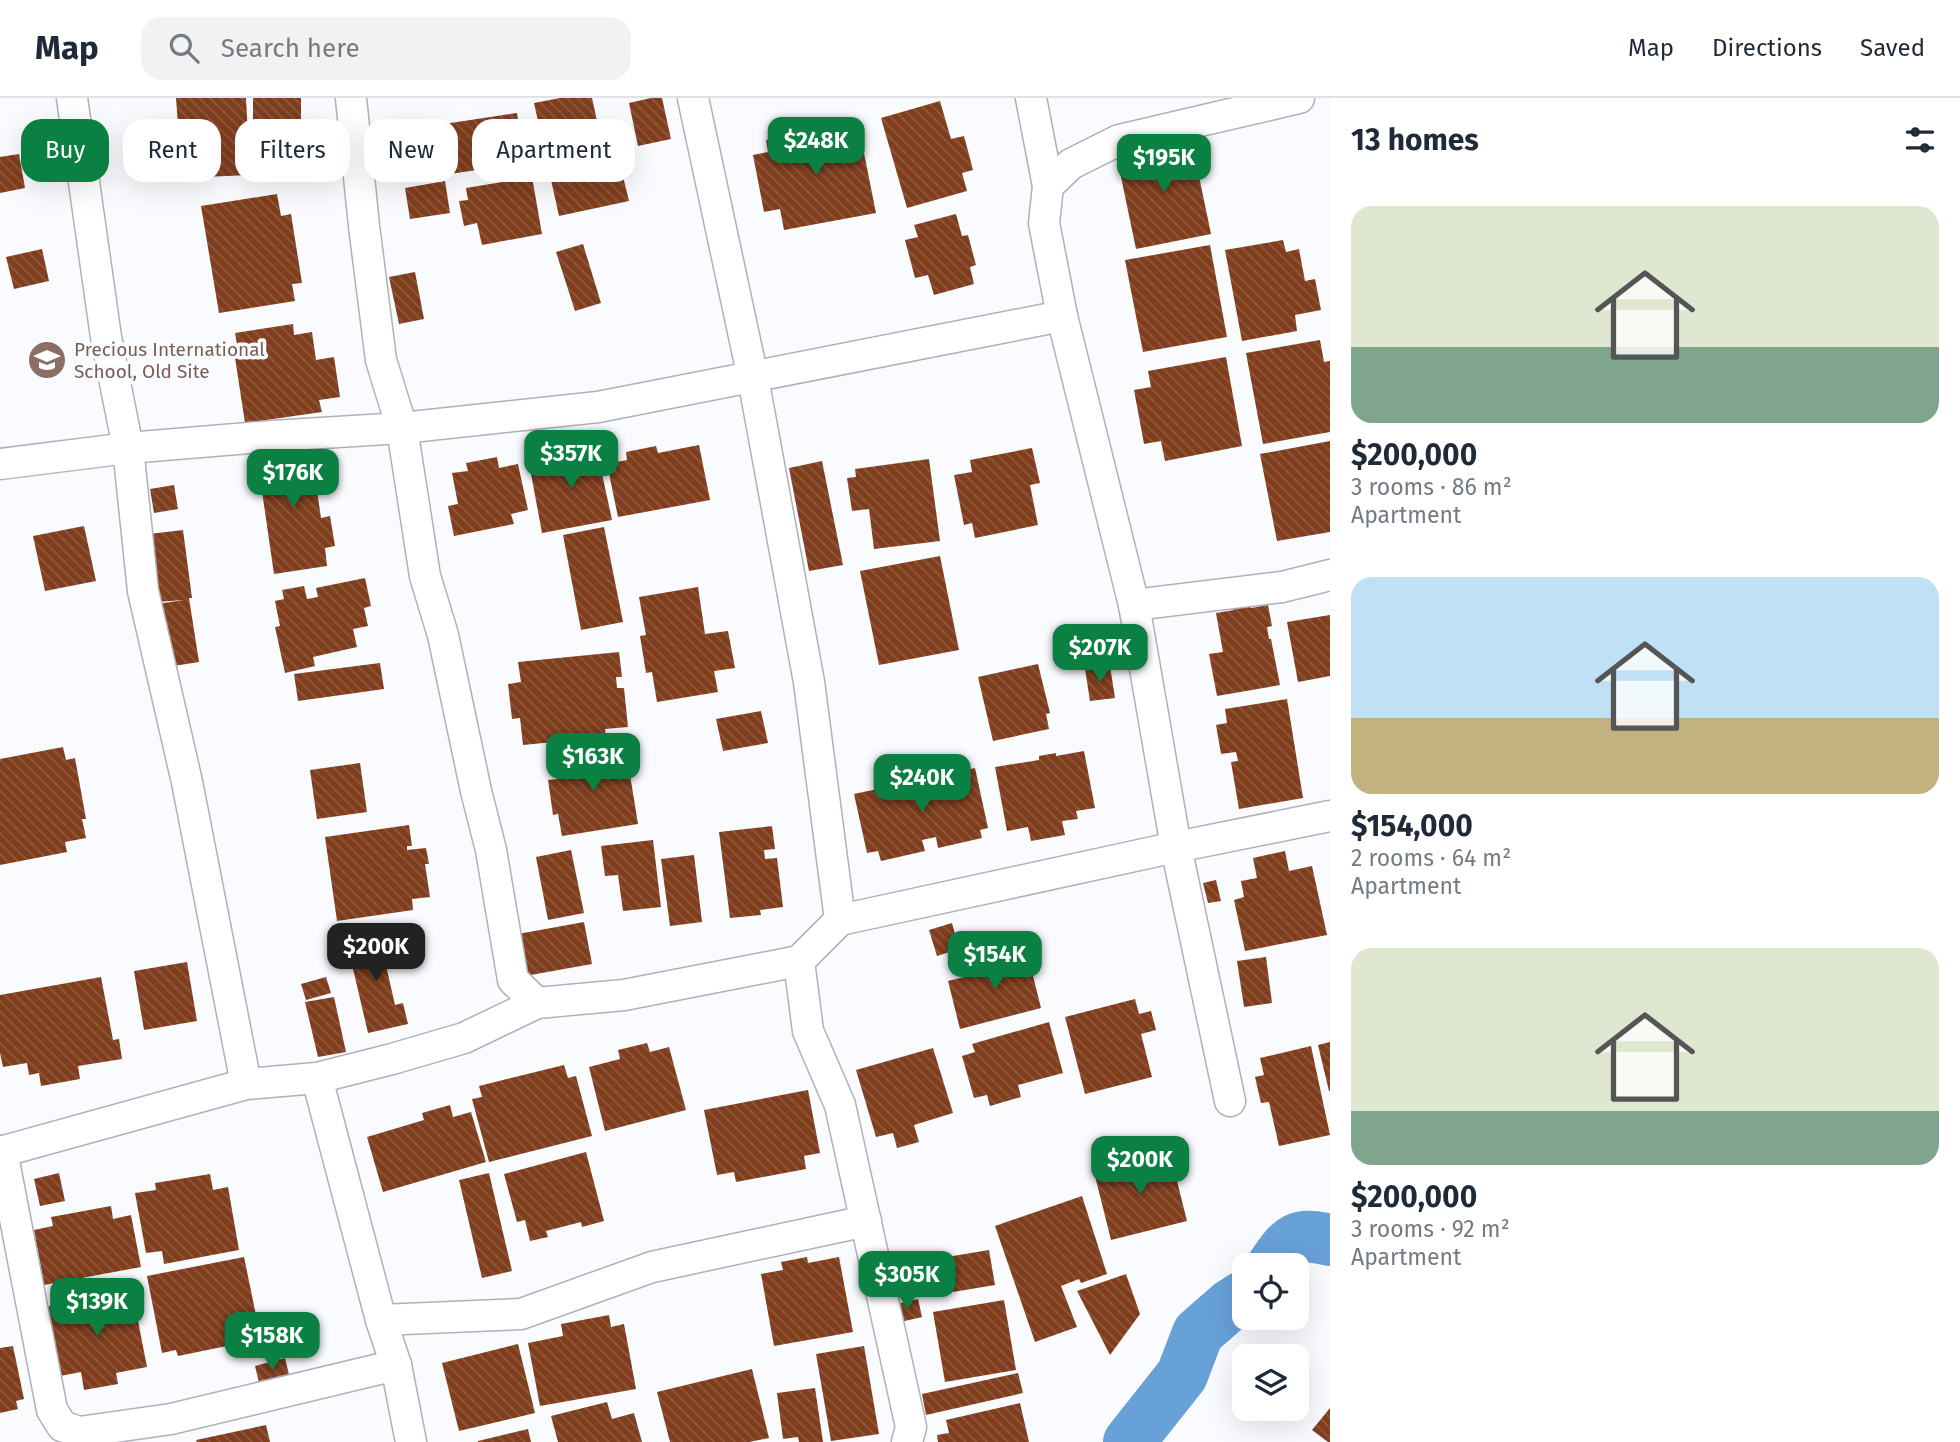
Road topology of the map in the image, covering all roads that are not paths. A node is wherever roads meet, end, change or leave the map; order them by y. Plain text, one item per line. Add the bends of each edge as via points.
1 (72, 98) edge
2 (351, 98) edge
3 (693, 98) edge
4 (1031, 98) edge
5 (1299, 98) edge
6 (1048, 186) junction
7 (1062, 316) junction
8 (753, 378) junction
9 (402, 428) junction
10 (128, 448) junction
11 (0, 464) edge
12 (1330, 575) edge
13 (1134, 605) junction
14 (1330, 816) edge
15 (1176, 847) junction
16 (840, 920) junction
17 (799, 961) junction
18 (537, 1003) junction
19 (317, 1078) junction
20 (246, 1084) junction
21 (1230, 1101) dead end
22 (1, 1152) edge
23 (866, 1221) junction
24 (381, 1320) junction
25 (396, 1365) junction
26 (411, 1442) edge
27 (907, 1442) edge

1 - 10 street via 106,337
2 - 9 street via 381,360
3 - 8 street
4 - 6 street
5 - 6 street via 1119,140 1071,164
6 - 7 street via 1044,223
7 - 8 street
7 - 13 street
8 - 9 street via 598,407
8 - 16 street via 809,682
9 - 10 street
9 - 18 street via 425,576 443,635 491,850 513,980
10 - 11 street
10 - 20 street via 143,591 187,782
12 - 13 street via 1282,587
13 - 15 street
14 - 15 street
15 - 16 street
15 - 21 street
16 - 17 street
17 - 18 street via 624,995
17 - 23 street via 808,1031 840,1105
18 - 19 street via 464,1038
19 - 20 street
19 - 24 street
20 - 22 street
22 - 25 street via 52,1410 61,1426 79,1432 171,1419
23 - 24 street via 652,1267 521,1314
23 - 27 street via 911,1427
24 - 25 street
25 - 26 street

